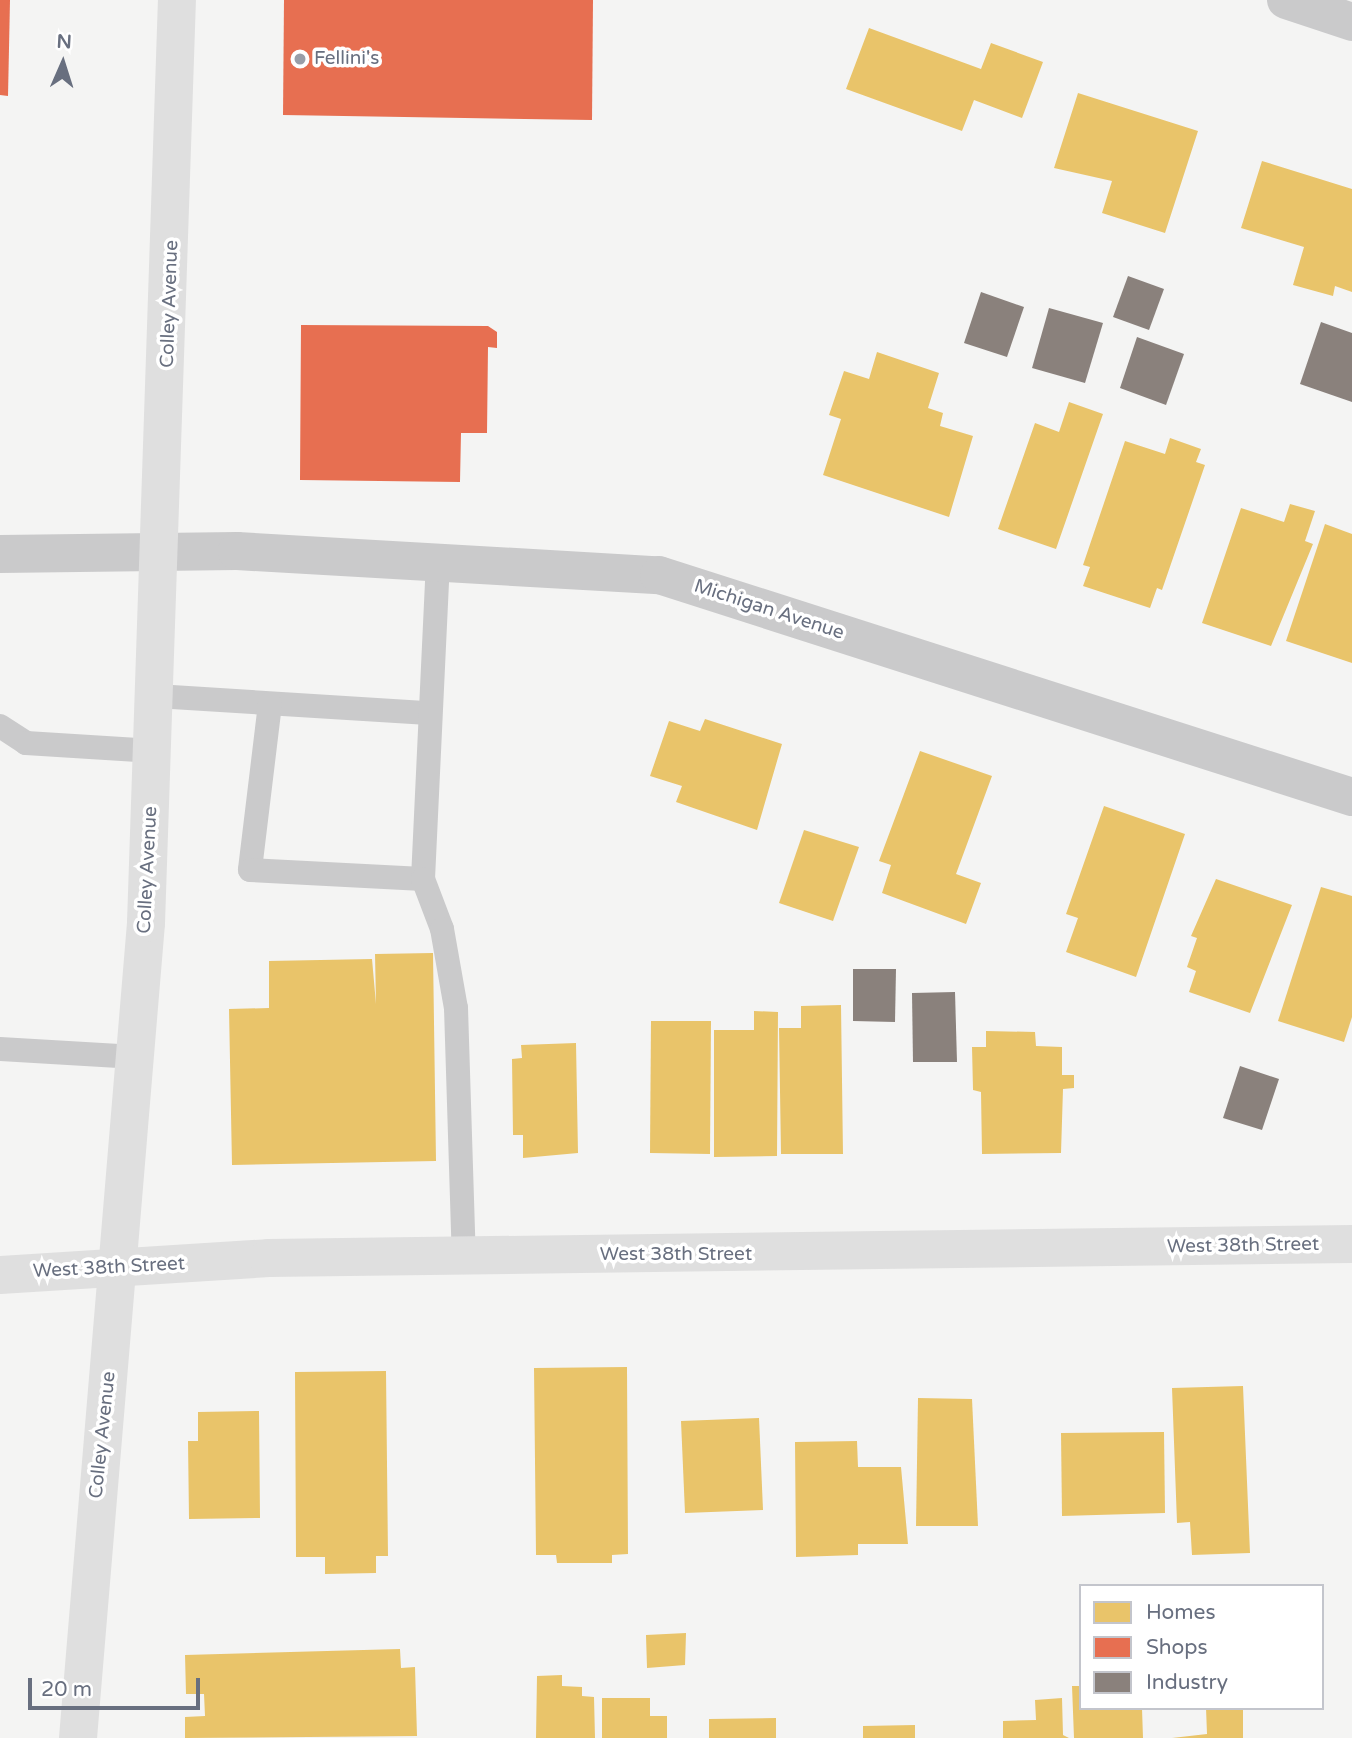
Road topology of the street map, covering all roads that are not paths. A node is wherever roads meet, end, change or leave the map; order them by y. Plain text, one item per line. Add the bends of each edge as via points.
1 (177, 0) edge
2 (1286, 0) edge
3 (1352, 22) edge
4 (0, 554) edge
5 (163, 556) junction
6 (438, 566) junction
7 (156, 696) junction
8 (270, 704) junction
9 (428, 713) junction
10 (0, 726) edge
11 (154, 751) junction
12 (1352, 797) edge
13 (423, 879) junction
14 (0, 1049) edge
15 (136, 1057) junction
16 (1352, 1244) edge
17 (464, 1257) junction
18 (120, 1266) junction
19 (0, 1275) edge
20 (78, 1738) edge

1 - 5 main road, Colley Avenue
2 - 3 street
4 - 5 street, Michigan Avenue
5 - 6 street, Michigan Avenue via 237,551
5 - 7 main road, Colley Avenue
6 - 9 lane
6 - 12 street, Michigan Avenue via 659,575
7 - 8 lane
7 - 11 main road, Colley Avenue
8 - 9 lane
8 - 13 lane via 250,870
9 - 13 lane
10 - 11 lane via 26,743
11 - 15 main road, Colley Avenue
13 - 17 lane via 442,929 456,1008
14 - 15 lane
15 - 18 main road, Colley Avenue
16 - 17 main road, West 38th Street
17 - 18 main road, West 38th Street
18 - 19 main road, West 38th Street
18 - 20 main road, Colley Avenue

